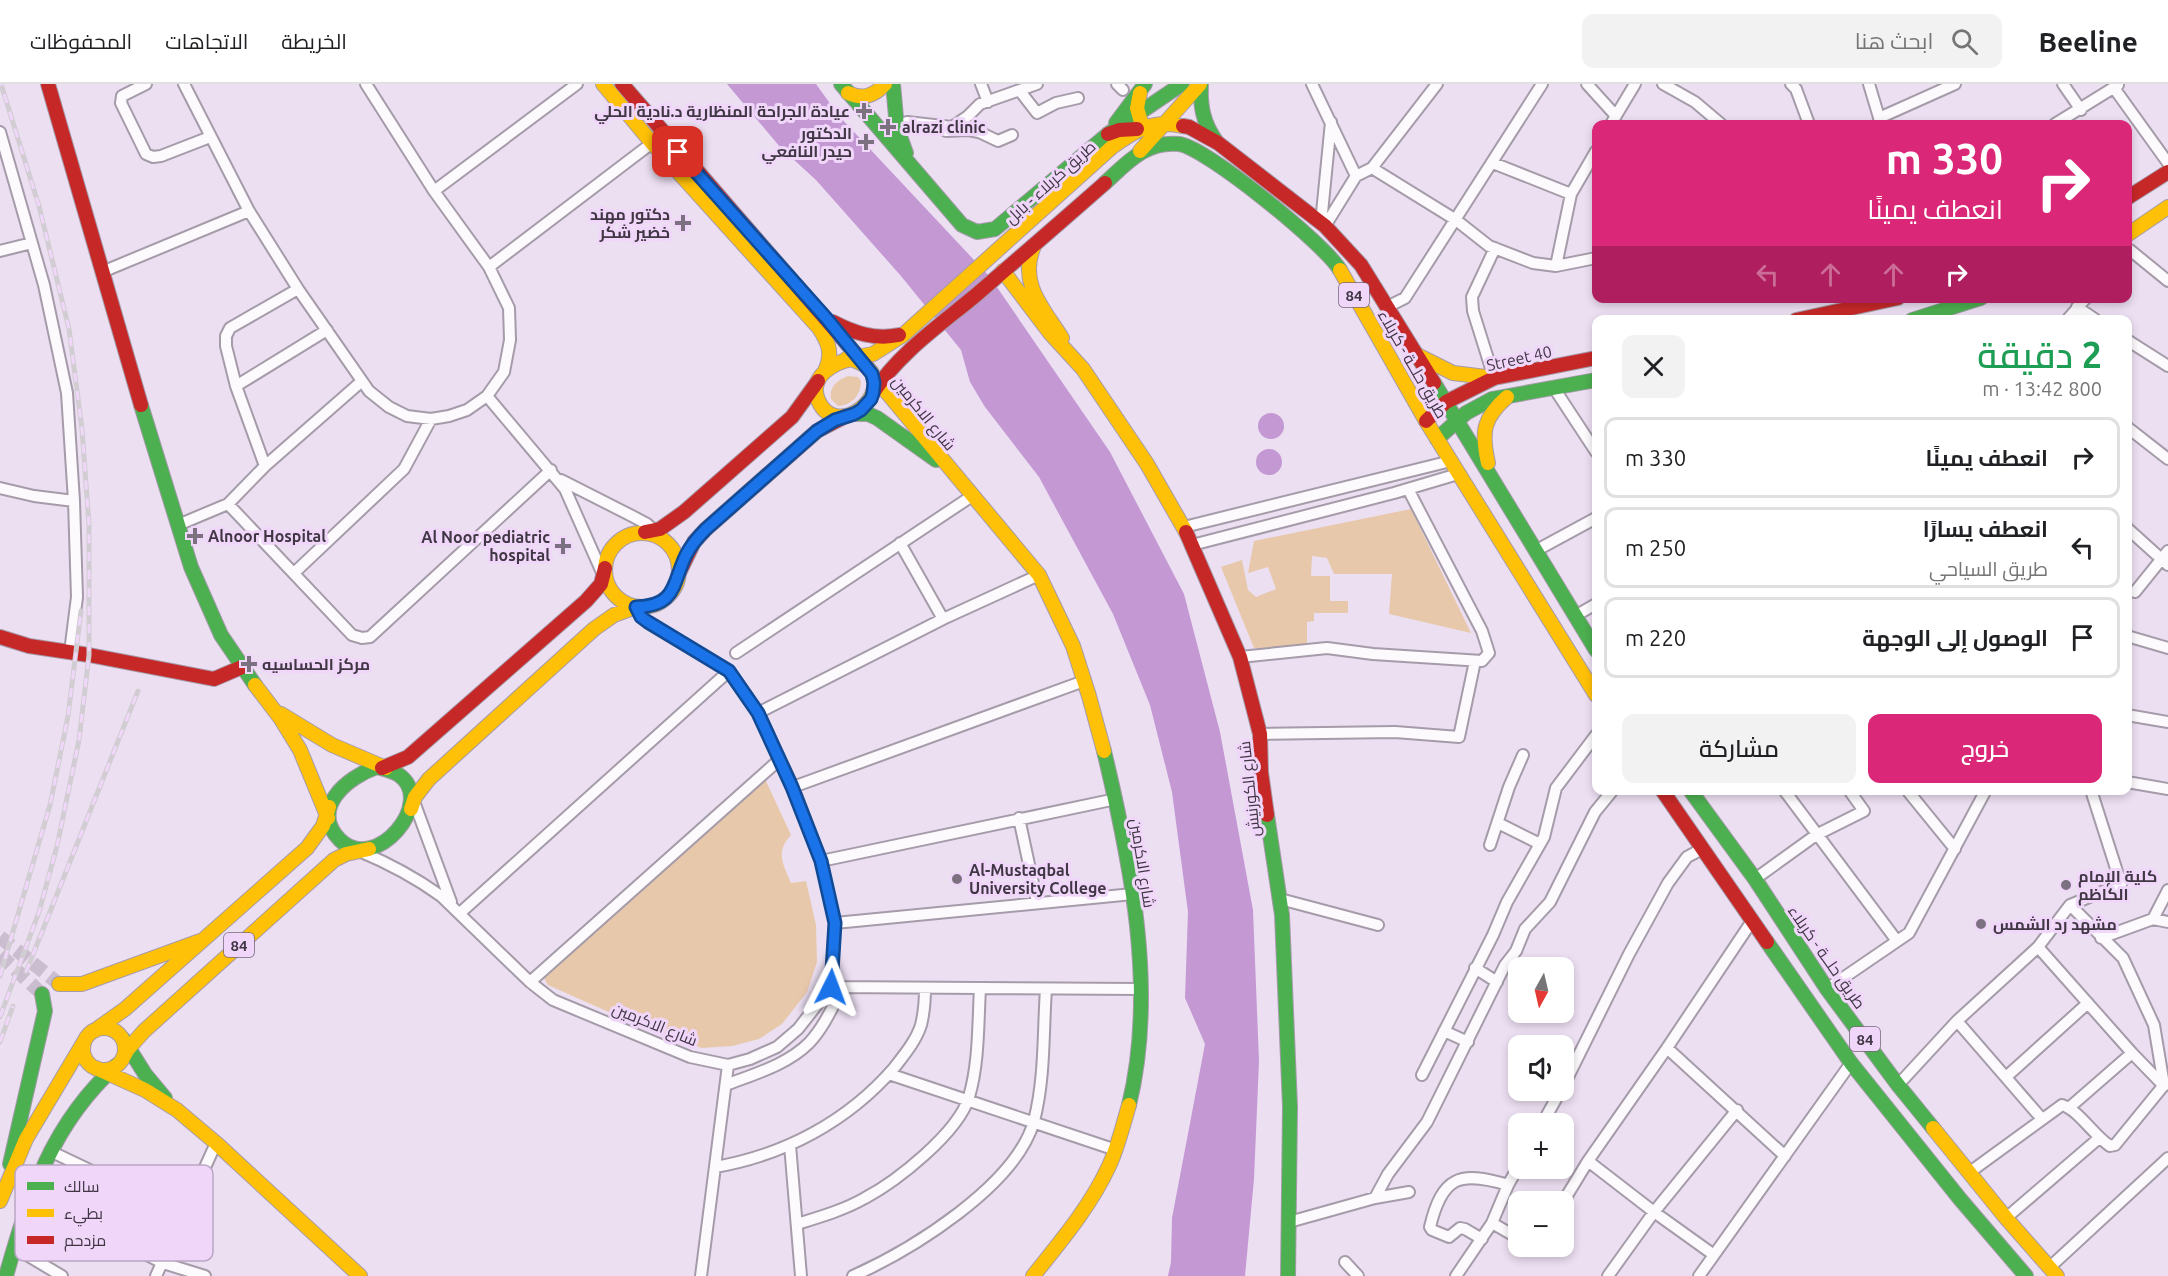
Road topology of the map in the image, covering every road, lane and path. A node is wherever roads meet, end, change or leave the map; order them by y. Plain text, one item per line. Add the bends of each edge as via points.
1 (48, 84) edge
2 (146, 84) edge
3 (184, 84) edge
4 (366, 84) edge
5 (577, 84) edge
6 (603, 84) edge
7 (885, 84) edge
8 (893, 84) edge
9 (981, 84) edge
10 (1037, 84) edge
11 (1182, 84) edge
12 (1201, 84) edge
13 (1312, 84) edge
14 (1437, 84) edge
15 (1542, 84) edge
16 (1587, 84) edge
17 (1635, 84) edge
18 (1663, 84) edge
19 (1791, 84) edge
20 (1869, 84) edge
21 (1955, 84) edge
22 (2063, 84) edge
23 (2116, 86) edge
24 (625, 88) edge
25 (844, 88) edge
26 (1142, 89) edge
27 (1020, 91) junction
28 (1078, 98) dead end
29 (616, 100) junction
30 (988, 102) junction
31 (2081, 110) junction
32 (1138, 114) junction
33 (1614, 120) edge
34 (1716, 120) edge
35 (1808, 120) edge
36 (1880, 120) edge
37 (1882, 120) edge
38 (2062, 120) edge
39 (908, 122) dead end
40 (1166, 122) junction
41 (1331, 122) junction
42 (927, 125) junction
43 (1149, 131) junction
44 (0, 132) edge
45 (1108, 134) junction
46 (1012, 135) dead end
47 (210, 137) junction
48 (1126, 137) junction
49 (652, 143) junction
50 (1218, 143) junction
51 (1179, 144) junction
52 (1140, 151) junction
53 (1592, 158) edge
54 (1492, 163) junction
55 (2168, 163) edge
56 (1372, 168) junction
57 (2168, 172) edge
58 (1356, 176) junction
59 (921, 178) junction
60 (434, 191) junction
61 (1571, 194) junction
62 (2132, 195) edge
63 (2168, 207) edge
64 (249, 212) junction
65 (1456, 220) junction
66 (1323, 224) junction
67 (2132, 232) edge
68 (32, 243) junction
69 (1034, 246) junction
70 (1495, 248) junction
71 (0, 251) edge
72 (2132, 253) edge
73 (1592, 259) edge
74 (1556, 266) junction
75 (489, 267) junction
76 (102, 272) junction
77 (999, 274) junction
78 (2168, 281) edge
79 (298, 289) junction
80 (1875, 303) edge
81 (1966, 303) edge
82 (2081, 303) edge
83 (1387, 307) junction
84 (2077, 308) junction
85 (821, 312) junction
86 (1819, 315) edge
87 (1931, 315) edge
88 (2071, 315) edge
89 (2088, 315) edge
90 (913, 326) junction
91 (327, 330) junction
92 (2132, 343) edge
93 (1065, 349) junction
94 (1415, 354) junction
95 (1592, 359) edge
96 (2168, 366) edge
97 (866, 372) junction
98 (821, 376) junction
99 (1494, 378) junction
100 (362, 381) junction
101 (1592, 381) edge
102 (236, 386) junction
103 (1554, 388) junction
104 (1509, 395) junction
105 (487, 396) junction
106 (1446, 402) junction
107 (850, 415) junction
108 (431, 419) junction
109 (1458, 420) junction
110 (1426, 421) junction
111 (2132, 430) edge
112 (1437, 439) junction
113 (1592, 446) edge
114 (2166, 453) edge
115 (1446, 463) junction
116 (265, 466) junction
117 (951, 472) junction
118 (1490, 472) junction
119 (554, 473) junction
120 (1452, 476) junction
121 (0, 488) edge
122 (1408, 489) junction
123 (972, 496) junction
124 (74, 501) junction
125 (228, 504) junction
126 (1592, 520) edge
127 (178, 525) junction
128 (1184, 527) junction
129 (649, 531) junction
130 (2132, 533) edge
131 (900, 543) junction
132 (1192, 544) junction
133 (1538, 550) junction
134 (2168, 551) edge
135 (2165, 563) edge
136 (294, 573) junction
137 (679, 573) junction
138 (605, 574) junction
139 (1039, 575) junction
140 (2135, 592) dead end
141 (1592, 606) edge
142 (636, 607) junction
143 (1575, 616) junction
144 (943, 620) junction
145 (2132, 637) edge
146 (0, 638) edge
147 (1592, 644) edge
148 (2168, 648) edge
149 (70, 652) junction
150 (736, 653) dead end
151 (1240, 657) junction
152 (1475, 661) junction
153 (242, 667) junction
154 (729, 671) junction
155 (1084, 681) junction
156 (1592, 689) edge
157 (273, 708) junction
158 (758, 713) junction
159 (2132, 716) edge
160 (2168, 722) edge
161 (1260, 734) junction
162 (1592, 740) edge
163 (1522, 755) dead end
164 (779, 760) junction
165 (385, 768) junction
166 (2132, 783) edge
167 (792, 787) junction
168 (2168, 789) edge
169 (1610, 795) edge
170 (1665, 795) edge
171 (1694, 795) edge
172 (1788, 795) edge
173 (1853, 795) edge
174 (1911, 795) edge
175 (1983, 795) edge
176 (2093, 795) edge
177 (1116, 799) junction
178 (412, 801) junction
179 (328, 814) junction
180 (1019, 818) junction
181 (1498, 823) junction
182 (1816, 835) junction
183 (1540, 844) junction
184 (1490, 845) dead end
185 (358, 848) junction
186 (1702, 849) junction
187 (1954, 849) junction
188 (821, 861) junction
189 (1755, 879) junction
190 (2168, 890) edge
191 (1133, 894) junction
192 (1280, 899) junction
193 (1037, 903) junction
194 (2070, 904) junction
195 (457, 910) junction
196 (2153, 919) junction
197 (1752, 921) junction
198 (2168, 922) edge
199 (835, 923) junction
200 (1378, 925) dead end
201 (2101, 938) junction
202 (202, 940) junction
203 (1897, 941) junction
204 (2038, 947) junction
205 (1475, 969) junction
206 (530, 982) junction
207 (1497, 982) junction
208 (59, 984) tunnel mouth
209 (831, 987) junction
210 (843, 987) junction
211 (925, 988) junction
212 (980, 988) junction
213 (1046, 989) junction
214 (1140, 989) junction
215 (1827, 989) junction
216 (42, 994) dead end
217 (2088, 1004) junction
218 (1956, 1021) junction
219 (1444, 1031) junction
220 (89, 1035) junction
221 (1468, 1042) junction
222 (1667, 1048) junction
223 (2132, 1053) junction
224 (116, 1059) junction
225 (1851, 1063) junction
226 (728, 1065) junction
227 (1574, 1065) edge
228 (889, 1074) junction
229 (1422, 1075) dead end
230 (2006, 1077) junction
231 (726, 1085) junction
232 (1898, 1085) junction
233 (2166, 1088) edge
234 (968, 1101) junction
235 (2070, 1107) junction
236 (177, 1110) junction
237 (1737, 1110) junction
238 (2042, 1119) junction
239 (1033, 1122) junction
240 (2098, 1139) junction
241 (216, 1143) junction
242 (790, 1145) junction
243 (1116, 1150) junction
244 (50, 1151) junction
245 (1785, 1156) junction
246 (2168, 1158) edge
247 (1588, 1161) junction
248 (44, 1165) edge
249 (79, 1165) edge
250 (206, 1165) edge
251 (715, 1167) junction
252 (1970, 1172) junction
253 (7, 1177) junction
254 (1511, 1179) edge
255 (1980, 1184) junction
256 (1508, 1185) junction
257 (1570, 1191) edge
258 (1409, 1192) dead end
259 (1375, 1198) junction
260 (1959, 1199) junction
261 (0, 1201) edge
262 (1654, 1212) junction
263 (2006, 1217) junction
264 (1289, 1222) junction
265 (797, 1224) junction
266 (1492, 1224) junction
267 (1986, 1231) junction
268 (1508, 1233) edge
269 (1482, 1239) junction
270 (15, 1248) edge
271 (1714, 1255) junction
272 (32, 1261) edge
273 (159, 1261) edge
274 (1345, 1262) dead end
275 (163, 1263) junction
276 (45, 1271) edge
277 (2054, 1272) edge
278 (6, 1276) edge
279 (62, 1276) edge
280 (156, 1276) edge
281 (205, 1276) edge
282 (360, 1276) edge
283 (701, 1276) edge
284 (801, 1276) edge
285 (853, 1276) edge
286 (1033, 1276) edge
287 (1288, 1276) edge
288 (1358, 1276) edge
289 (1456, 1276) edge
290 (1608, 1276) edge
291 (1699, 1276) edge
292 (2026, 1276) edge

1 - 76 main road
2 - 47 street via 122,96 121,103 146,154 161,156
3 - 47 street
4 - 60 street
5 - 60 street
6 - 29 main road
7 - 25 main road via 862,98
8 - 59 main road via 898,136
9 - 30 street
10 - 27 street
11 - 32 main road
12 - 40 main road
12 - 50 main road via 1202,116
13 - 41 street
14 - 56 street
15 - 54 street
16 - 33 street
17 - 33 street
18 - 34 street via 1695,102
19 - 35 street
20 - 36 street
21 - 37 street
22 - 31 street
23 - 31 street
23 - 55 street
24 - 29 main road
24 - 85 main road, شارع الاكرمين
25 - 59 main road
26 - 32 main road
26 - 45 main road
27 - 28 street via 1037,113
27 - 30 street
29 - 49 main road
30 - 42 street via 952,126
31 - 38 street
32 - 43 main road
32 - 45 main road
39 - 42 street
40 - 43 main road, 84
40 - 50 main road, طريق حلــة - كربلاء / 84 via 1189,127
41 - 58 street
41 - 66 street
42 - 46 street via 950,132 980,132 998,141
43 - 45 main road via 1119,130
43 - 48 main road, طريق كربلاء - بابل / 84
43 - 51 main road, طريق حلــة - كربلاء
43 - 52 main road
44 - 68 street
45 - 48 main road
45 - 59 main road via 995,229 984,232 963,225
47 - 64 street
48 - 52 main road via 1137,142
48 - 90 main road, طريق كربلاء - بابل / 84
49 - 75 street
49 - 98 main road via 819,328 831,348 830,362
50 - 66 main road, طريق حلــة - كربلاء / 84
51 - 52 main road
51 - 110 main road, طريق حلــة - كربلاء / 84 via 1230,173 1306,233 1337,265
52 - 69 main road, 84
53 - 61 street
54 - 61 street
54 - 65 street
56 - 58 street
56 - 65 street
57 - 62 main road
58 - 66 street
60 - 75 street
61 - 74 street
63 - 67 main road
64 - 76 street
64 - 79 street
65 - 70 street
65 - 83 street via 1405,298
66 - 83 main road, طريق حلــة - كربلاء / 84 via 1361,265
68 - 71 street
68 - 124 street via 67,393
69 - 77 main road, 84
69 - 93 main road via 1029,256 1028,279 1060,332
70 - 74 street via 1533,263
70 - 99 street via 1472,297
72 - 78 street
73 - 74 street
75 - 105 street via 509,308 510,340 504,372
76 - 127 main road
77 - 93 main road, شارع الكورنيش
77 - 97 main road, 84 via 893,365
79 - 91 street
79 - 102 street via 230,328 226,346
80 - 86 main road
81 - 87 main road
82 - 84 street
83 - 94 main road, طريق حلــة - كربلاء / 84
84 - 88 street
84 - 89 street
85 - 90 main road via 839,325 873,336 887,338
85 - 97 main road, شارع الاكرمين
90 - 97 main road, 84 via 880,350
91 - 100 street
91 - 102 street
92 - 96 street
93 - 128 main road, شارع الكورنيش via 1089,377
94 - 99 main road via 1453,373
94 - 106 main road, طريق حلــة - كربلاء / 84
95 - 99 main road, Street 40
97 - 98 main road, 84 via 834,363
97 - 107 main road, 84 via 871,399
97 - 117 main road, شارع الاكرمين
98 - 107 main road via 817,390 823,407 829,413
98 - 129 main road, 84 via 792,417 672,522
99 - 106 main road, Street 40
100 - 108 street via 389,407 407,416
100 - 116 street
101 - 103 main road, Street 40
102 - 116 street
103 - 104 main road, Street 40
103 - 113 street
104 - 109 main road, Street 40 via 1492,399
104 - 118 main road via 1485,424 1484,445
105 - 108 street via 467,410
105 - 119 street
106 - 109 main road, طريق حلــة - كربلاء / 84
106 - 110 main road, Street 40
107 - 117 main road, شارع الاكرمين via 877,418
107 - 137 main road, 84 via 817,431 706,529 694,542
108 - 136 street via 404,469
109 - 112 main road, Street 40
109 - 118 main road, طريق حلــة - كربلاء / 84
110 - 112 main road, طريق حلــة - كربلاء / 84
111 - 114 street
112 - 115 main road, طريق حلــة - كربلاء / 84
115 - 120 main road, طريق حلــة - كربلاء / 84
115 - 128 street
116 - 125 street
117 - 123 main road, شارع الاكرمين
118 - 133 main road, طريق حلــة - كربلاء / 84
119 - 129 street via 633,516
119 - 136 street via 370,637 352,635
119 - 138 street
120 - 122 street
120 - 156 main road, طريق حلــة - كربلاء / 84
121 - 124 street
122 - 132 street
122 - 152 street via 1487,644 1489,652 1482,661
123 - 131 street
123 - 139 main road, شارع الاكرمين
124 - 149 street via 77,597
125 - 127 street
125 - 136 street
126 - 133 street
127 - 153 main road via 191,567 221,635
128 - 132 main road, شارع الكورنيش
129 - 137 main road via 669,544 676,555
129 - 138 main road, 84 via 629,534 616,543 607,555
130 - 135 street
131 - 144 street
131 - 150 street
132 - 151 main road, شارع الكورنيش
133 - 143 main road, طريق حلــة - كربلاء / 84
134 - 135 street
135 - 140 street
137 - 142 main road, 84 via 678,581 662,601
138 - 142 main road via 618,599
138 - 165 main road, 84 via 586,601 408,758
139 - 144 street
139 - 155 main road, شارع الاكرمين via 1056,607
141 - 143 street
142 - 154 street via 648,622
142 - 178 main road, 84 via 610,615 429,779
143 - 147 main road, طريق حلــة - كربلاء / 84
144 - 158 street
145 - 148 street
146 - 149 main road
149 - 153 main road via 214,679
151 - 152 street via 1328,648
151 - 161 main road, شارع الكورنيش
152 - 161 street via 1459,737 1395,732
153 - 157 main road
154 - 158 street
154 - 195 street
155 - 167 street
155 - 177 main road, شارع الاكرمين via 1095,710
157 - 165 main road via 314,736
157 - 179 main road via 300,750
158 - 164 street
159 - 160 street
161 - 192 main road, شارع الكورنيش via 1261,772
162 - 183 street via 1556,788
163 - 181 street
164 - 167 street
164 - 206 street
165 - 178 main road via 406,782
165 - 179 main road, 84 via 354,776 334,797
166 - 168 street
167 - 188 street
169 - 207 street via 1595,812 1550,903 1525,929
170 - 186 main road, 84
171 - 189 main road, طريق حلــة - كربلاء / 84
172 - 182 street
173 - 182 street via 1864,811
174 - 187 street
175 - 187 street
176 - 194 street via 2121,884
177 - 180 street
177 - 191 main road, شارع الاكرمين
178 - 185 main road, 84 via 402,826 380,846
178 - 195 street, شارع الاكرمين
179 - 185 main road via 337,839
179 - 202 main road, 84 via 306,848
180 - 188 street
180 - 193 street
181 - 183 street
181 - 184 street
182 - 189 street
182 - 203 street
183 - 205 street
185 - 195 street, شارع الاكرمين via 427,886
185 - 224 main road, 84 via 334,860
186 - 197 main road, 84
186 - 227 street via 1688,857 1668,883
187 - 203 street via 1909,933
188 - 199 street
189 - 215 main road, طريق حلــة - كربلاء / 84
190 - 196 street
191 - 193 street
191 - 214 main road, شارع الاكرمين
192 - 200 street
192 - 264 main road, شارع الكورنيش via 1290,1107
193 - 199 street
194 - 201 street
194 - 204 street
195 - 206 street, شارع الاكرمين
196 - 198 street
196 - 201 street
197 - 222 street
197 - 225 main road, 84
199 - 209 street
201 - 233 street via 2123,958 2154,1025
202 - 208 main road via 82,984
202 - 220 main road, 84 via 125,1009
203 - 215 street
204 - 217 street
204 - 218 street
205 - 207 street
205 - 219 street
206 - 226 street, شارع الاكرمين via 553,1000 626,1031 690,1057
207 - 221 street
209 - 210 street
209 - 226 street, شارع الاكرمين via 798,1029 777,1047
210 - 211 street
210 - 231 street via 808,1043 774,1066
211 - 212 street
211 - 228 street via 921,1026
212 - 213 street
212 - 234 street via 975,1064
213 - 214 street
213 - 239 street via 1040,1089
214 - 243 main road, شارع الاكرمين via 1134,1082
215 - 232 main road, طريق حلــة - كربلاء / 84
216 - 253 main road via 45,1011
217 - 223 street
217 - 230 street
218 - 230 street
218 - 232 street
219 - 221 street
219 - 229 street
220 - 224 main road via 107,1028 113,1030
220 - 224 main road via 86,1059
220 - 253 main road, 84
221 - 259 street via 1427,1122
222 - 237 street
222 - 247 street
223 - 233 street
223 - 235 street
224 - 236 main road via 145,1090
224 - 236 main road via 145,1074
224 - 244 main road, 84
225 - 245 street
225 - 260 main road, 84
226 - 231 street
228 - 234 street
228 - 242 street via 843,1116
230 - 238 street
231 - 251 street
232 - 252 main road, طريق حلــة - كربلاء / 84
233 - 240 street via 2115,1145
234 - 239 street
234 - 265 street via 931,1149 893,1182 864,1200
235 - 238 street via 2062,1105
235 - 240 street
236 - 241 main road
237 - 245 street
237 - 262 street
238 - 252 street
239 - 243 street
239 - 285 street via 1006,1167 962,1210 896,1256
240 - 263 street
241 - 250 street
241 - 282 main road
242 - 251 street via 744,1162
242 - 265 street
243 - 286 main road, شارع الاكرمين via 1082,1210
244 - 248 main road, 84
244 - 249 street
245 - 271 street
246 - 277 street
247 - 257 street
247 - 262 street
251 - 283 street
252 - 255 main road, طريق حلــة - كربلاء / 84
253 - 261 main road, 84
254 - 256 street
255 - 260 main road via 1974,1197
255 - 263 main road, طريق حلــة - كربلاء / 84
256 - 266 street
256 - 269 street via 1475,1177 1460,1178 1445,1188 1433,1212 1432,1230 1449,1237 1460,1228 1466,1229
258 - 259 street
259 - 264 street
260 - 267 main road, 84
262 - 271 street
262 - 290 street
263 - 267 main road via 1992,1219
263 - 277 main road, طريق حلــة - كربلاء / 84
264 - 287 main road, شارع الكورنيش
265 - 284 street
266 - 268 street
266 - 269 street
267 - 292 main road, 84
269 - 289 street
270 - 278 main road, 84
271 - 291 street
272 - 276 street
273 - 275 street
274 - 288 street
275 - 280 street
275 - 281 street
276 - 279 street

